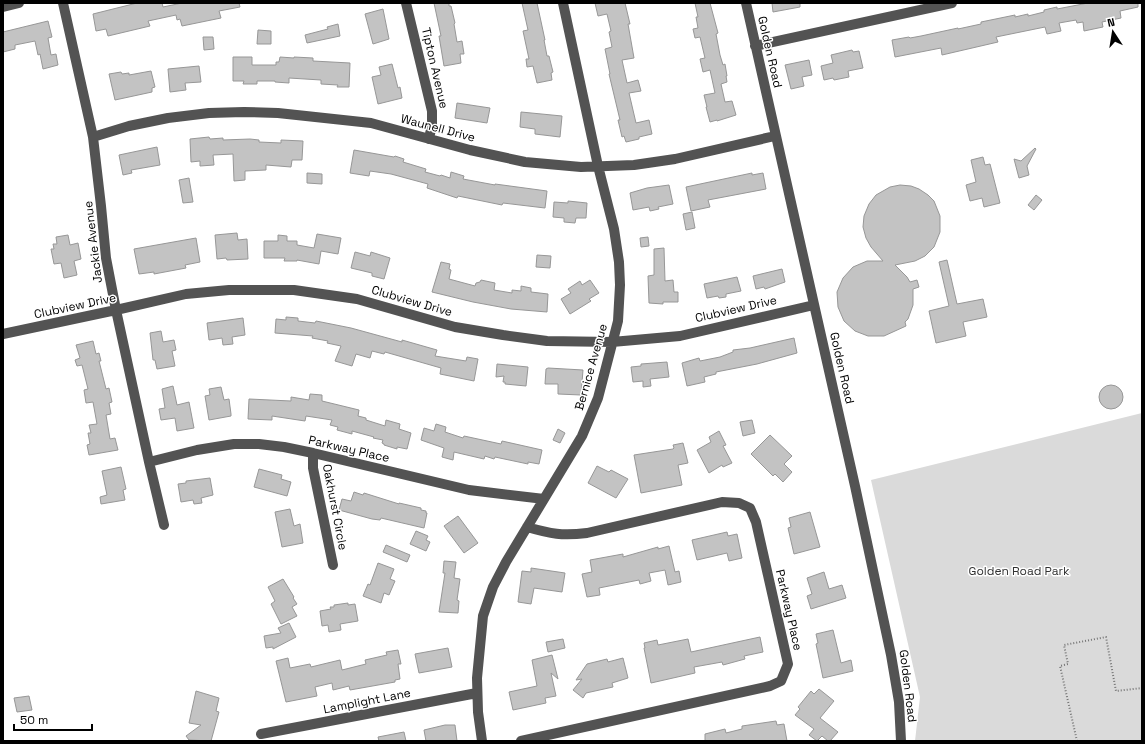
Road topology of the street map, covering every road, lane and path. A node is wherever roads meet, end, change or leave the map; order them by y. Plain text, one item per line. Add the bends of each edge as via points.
1 (19, 3) edge
2 (63, 3) edge
3 (406, 3) edge
4 (563, 3) edge
5 (746, 3) edge
6 (952, 3) edge
7 (3, 7) edge
8 (755, 46) junction
9 (776, 136) junction
10 (93, 137) junction
11 (429, 139) junction
12 (598, 166) junction
13 (814, 305) junction
14 (116, 310) junction
15 (3, 334) edge
16 (612, 342) junction
17 (312, 453) junction
18 (149, 462) junction
19 (544, 499) junction
20 (164, 525) dead end
21 (527, 527) junction
22 (334, 565) dead end
23 (1142, 688) edge
24 (477, 693) junction
25 (261, 734) dead end
26 (482, 741) edge
27 (521, 741) edge
28 (901, 741) edge
29 (1077, 741) edge

1 - 7 street
2 - 10 street, Jackie Avenue
3 - 11 street, Tipton Avenue via 432,111
4 - 12 street, Bernice Avenue
5 - 8 street, Golden Road
6 - 8 street
8 - 9 street, Golden Road
9 - 12 street, Waunell Drive via 675,159 634,165
9 - 13 street, Golden Road
10 - 11 street, Waunell Drive via 168,118 244,112 371,123
10 - 14 street, Jackie Avenue via 106,258
11 - 12 street, Waunell Drive via 524,162
12 - 16 street, Bernice Avenue via 614,229 619,262 618,321
13 - 16 street, Clubview Drive via 680,336
13 - 28 street, Golden Road via 856,486 891,655 899,702
14 - 15 street, Clubview Drive
14 - 16 street, Clubview Drive via 186,294 229,290 294,290 357,299 455,326 503,335 547,340
14 - 18 street, Jackie Avenue
16 - 19 street, Bernice Avenue via 598,398 582,436
17 - 18 street, Parkway Place via 259,444 234,444
17 - 19 street, Parkway Place via 469,490
17 - 22 street, Oakhurst Circle
18 - 20 street, Jackie Avenue
19 - 21 street, Bernice Avenue
21 - 24 street, Bernice Avenue via 493,587 483,616
21 - 27 street, Parkway Place via 568,535 722,502 739,503 750,508 756,522 788,664 781,681 770,686
23 - 29 path via 1116,691 1106,637 1064,645 1068,664 1060,666
24 - 25 street, Lamplight Lane
24 - 26 street, Bernice Avenue

